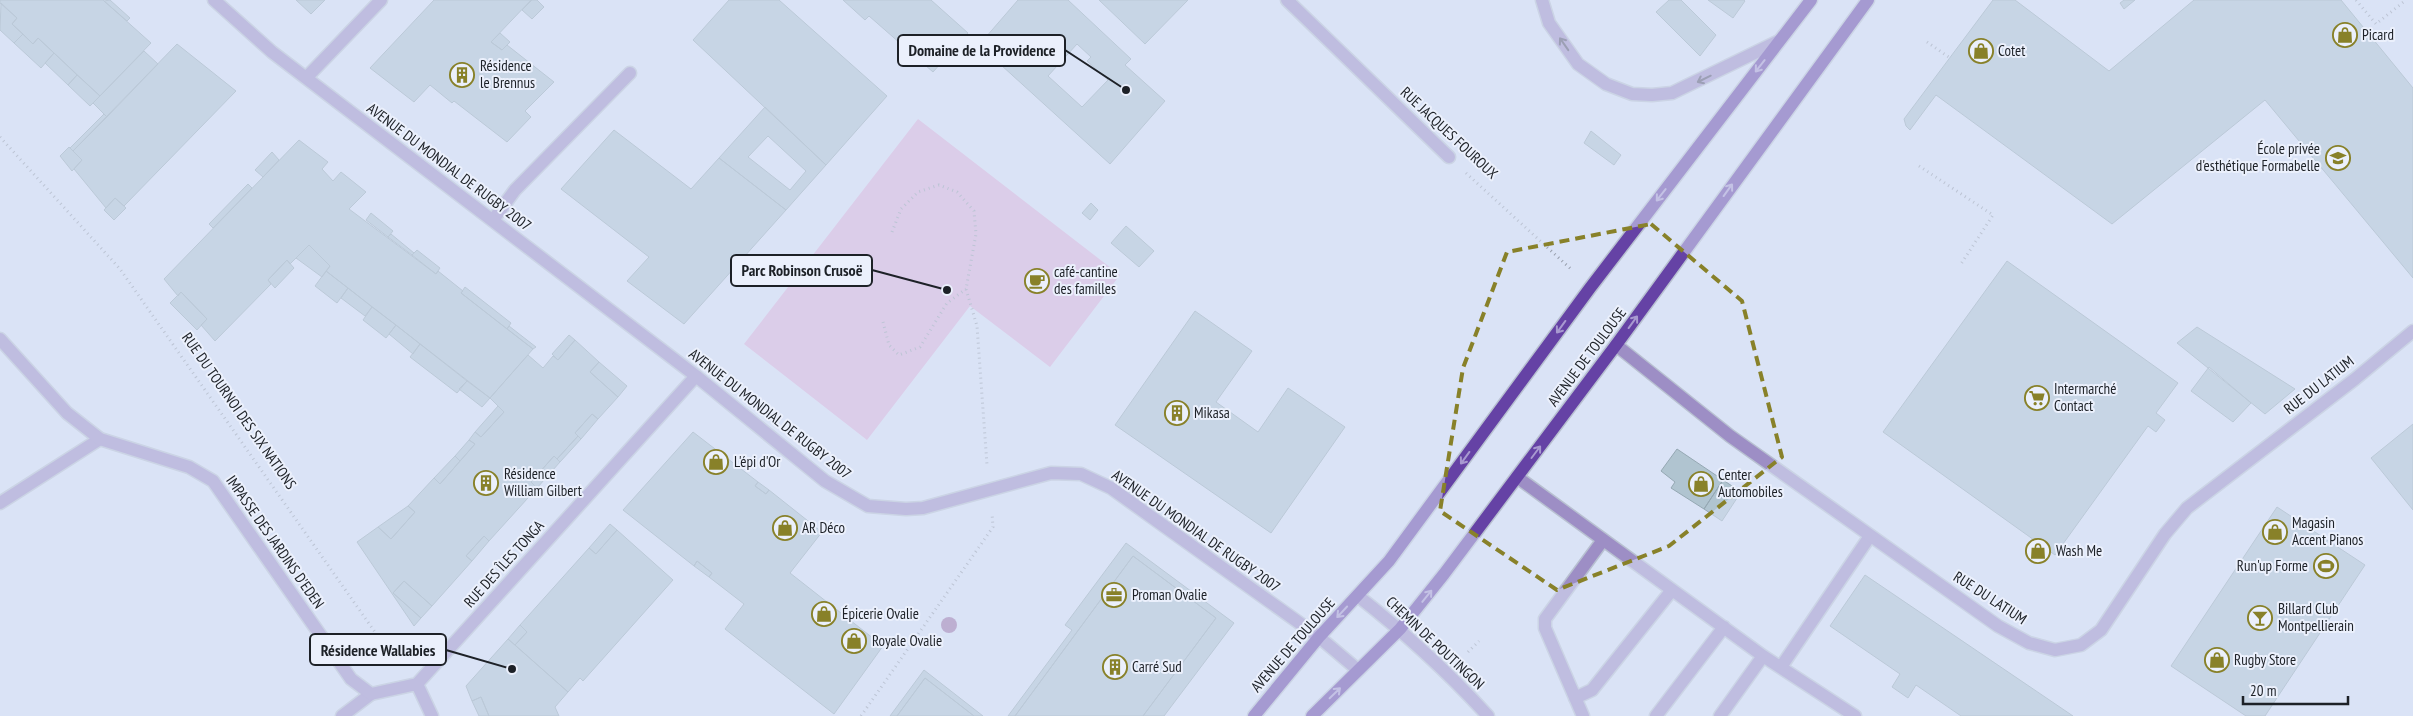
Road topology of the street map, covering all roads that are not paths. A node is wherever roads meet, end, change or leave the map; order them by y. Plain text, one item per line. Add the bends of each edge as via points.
1 (214, 0) edge
2 (381, 0) edge
3 (1287, 0) edge
4 (1542, 0) edge
5 (1811, 0) edge
6 (1868, 0) edge
7 (1780, 41) junction
8 (630, 73) dead end
9 (306, 78) junction
10 (1450, 157) road end
11 (493, 220) junction
12 (2413, 331) edge
13 (0, 339) edge
14 (1616, 345) junction
15 (696, 376) junction
16 (100, 439) junction
17 (1518, 477) junction
18 (0, 504) edge
19 (1870, 536) junction
20 (1602, 540) junction
21 (1672, 590) junction
22 (1358, 596) junction
23 (1724, 627) junction
24 (1400, 629) junction
25 (1319, 638) junction
26 (1763, 656) junction
27 (1781, 667) junction
28 (1358, 670) junction
29 (417, 684) junction
30 (371, 694) junction
31 (1575, 698) junction
32 (342, 716) edge
33 (432, 716) edge
34 (1254, 716) edge
35 (1312, 716) edge
36 (1488, 716) edge
37 (1584, 716) edge
38 (1656, 716) edge
39 (1720, 716) edge
40 (1855, 716) edge

1 - 9 street, AVENUE DU MONDIAL DE RUGBY 2007
2 - 9 street
3 - 10 street, RUE JACQUES FOUROUX
7 -> 4 street via 1672,93 1632,94 1606,84 1578,64 1549,23
5 - 7 main road, AVENUE DE TOULOUSE
14 -> 6 main road, AVENUE DE TOULOUSE
7 -> 22 main road, AVENUE DE TOULOUSE via 1590,288 1396,552
8 - 11 street via 515,190
9 - 11 street, AVENUE DU MONDIAL DE RUGBY 2007
11 - 15 street, AVENUE DU MONDIAL DE RUGBY 2007
12 - 19 street, RUE DU LATIUM via 2187,508 2165,534 2101,630 2081,645 2055,650 2030,643 1998,626
13 - 16 street, IMPASSE DES JARDINS D'EDEN via 67,413
17 -> 14 main road, AVENUE DE TOULOUSE
14 - 19 street, RUE DU LATIUM via 1730,436
15 - 25 street, AVENUE DU MONDIAL DE RUGBY 2007 via 825,481 868,506 922,508 1051,473 1081,474 1110,488
15 - 29 street, RUE DES ÎLES TONGA
16 - 18 street
16 - 30 street, IMPASSE DES JARDINS D'EDEN via 189,467 213,481 351,679
17 - 20 street
24 -> 17 main road, AVENUE DE TOULOUSE
19 - 27 street
20 - 21 street
20 - 31 street via 1545,619 1545,628
21 - 23 street
21 - 31 street via 1592,690
22 - 24 street, CHEMIN DE POUTINGON
22 -> 25 main road, AVENUE DE TOULOUSE
23 - 26 street
23 - 38 street
24 - 28 main road, AVENUE DE TOULOUSE
24 - 36 street, CHEMIN DE POUTINGON
25 - 28 street, AVENUE DU MONDIAL DE RUGBY 2007
25 - 34 main road, AVENUE DE TOULOUSE
26 - 27 street
26 - 39 street
27 - 40 street
35 -> 28 main road, AVENUE DE TOULOUSE
29 - 30 street
29 - 33 street
30 - 32 street
31 - 37 street

